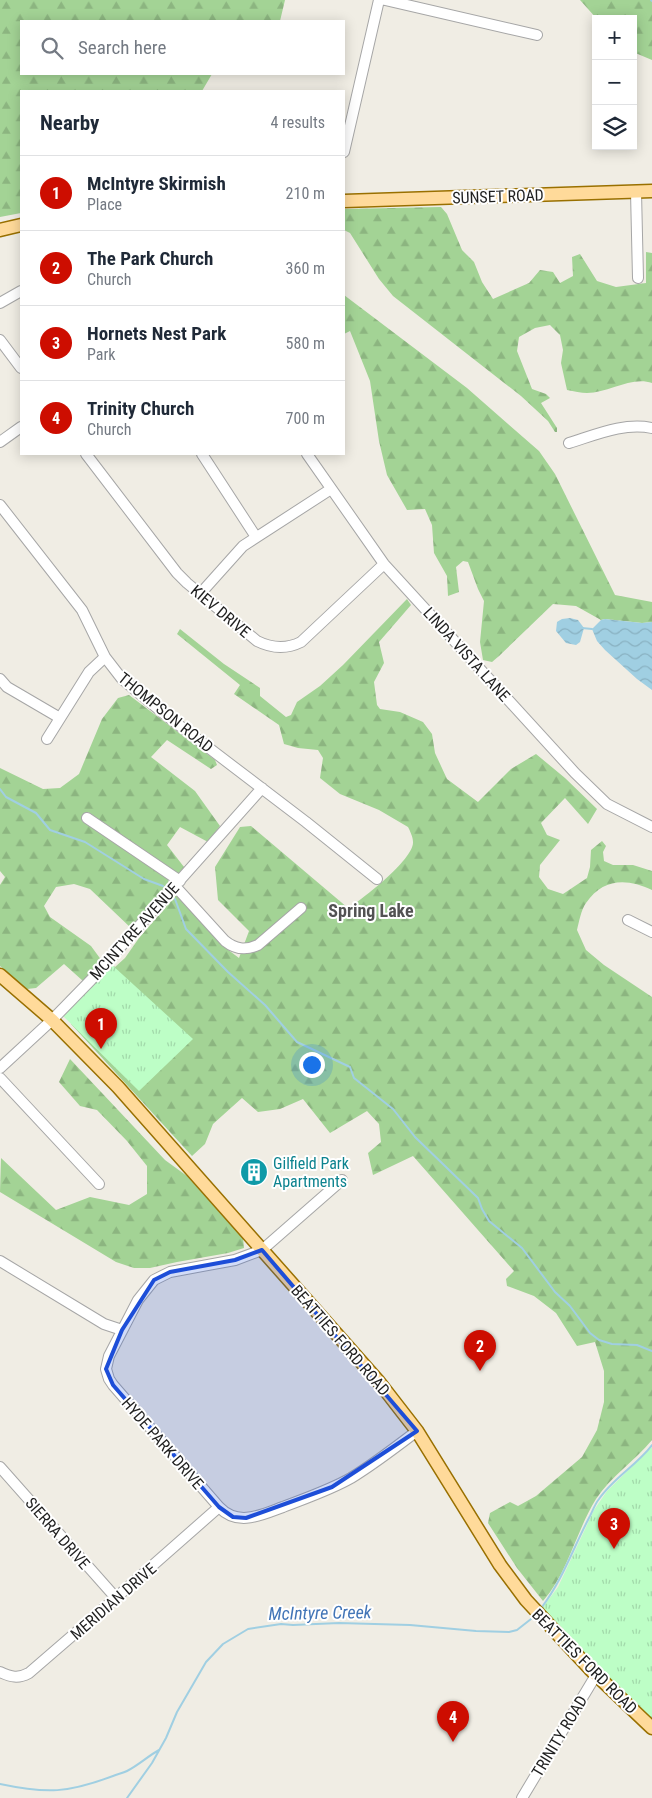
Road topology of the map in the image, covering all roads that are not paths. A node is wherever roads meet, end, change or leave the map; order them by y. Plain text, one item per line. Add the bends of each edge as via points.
1 (379, 0) edge
2 (385, 0) edge
3 (537, 36) dead end
4 (345, 148) edge
5 (652, 191) edge
6 (636, 192) junction
7 (345, 201) edge
8 (20, 225) edge
9 (0, 230) edge
10 (638, 278) dead end
11 (20, 292) edge
12 (0, 303) edge
13 (0, 340) edge
14 (20, 367) edge
15 (20, 428) edge
16 (652, 428) edge
17 (0, 442) edge
18 (569, 443) dead end
19 (87, 455) edge
20 (203, 455) edge
21 (308, 455) edge
22 (331, 489) junction
23 (0, 505) edge
24 (256, 537) junction
25 (384, 564) junction
26 (200, 594) junction
27 (105, 657) junction
28 (0, 679) edge
29 (60, 718) junction
30 (47, 739) dead end
31 (262, 788) junction
32 (87, 818) dead end
33 (652, 827) edge
34 (377, 879) dead end
35 (177, 883) junction
36 (301, 908) dead end
37 (628, 920) dead end
38 (652, 932) edge
39 (0, 975) edge
40 (52, 1020) junction
41 (0, 1068) edge
42 (0, 1078) edge
43 (342, 1180) dead end
44 (99, 1184) dead end
45 (262, 1250) junction
46 (0, 1261) edge
47 (122, 1330) junction
48 (418, 1431) junction
49 (0, 1467) edge
50 (219, 1507) junction
51 (116, 1598) junction
52 (0, 1672) edge
53 (596, 1675) junction
54 (652, 1728) edge
55 (522, 1798) edge

1 - 4 street
2 - 3 street
5 - 6 main road, SUNSET ROAD
6 - 7 main road, SUNSET ROAD
6 - 10 street
8 - 9 main road
11 - 12 street
13 - 14 street
15 - 17 street
16 - 18 street via 618,428
19 - 26 street, KIEV DRIVE via 177,573
20 - 24 street
21 - 22 street, LINDA VISTA LANE
22 - 24 street
22 - 25 street, LINDA VISTA LANE
23 - 27 street, THOMPSON ROAD via 82,610
24 - 26 street
25 - 26 street, KIEV DRIVE via 308,637 285,648 256,641
25 - 33 street, LINDA VISTA LANE via 595,794
27 - 29 street via 89,672
27 - 31 street, THOMPSON ROAD via 132,688
28 - 29 street via 7,687
29 - 30 street
31 - 34 street, THOMPSON ROAD
31 - 35 street, MCINTYRE AVENUE
32 - 35 street
35 - 36 street via 225,941 242,949 258,945
35 - 40 street, MCINTYRE AVENUE
37 - 38 street
39 - 40 main road, BEATTIES FORD ROAD
40 - 41 street, MCINTYRE AVENUE
40 - 45 main road, BEATTIES FORD ROAD via 118,1087
42 - 44 street
43 - 45 street
45 - 47 street, HYDE PARK DRIVE via 235,1260 184,1268 154,1280 143,1292
45 - 48 main road, BEATTIES FORD ROAD
46 - 47 street via 104,1324
47 - 50 street, HYDE PARK DRIVE via 107,1363 109,1379
48 - 50 street, HYDE PARK DRIVE via 350,1478 311,1497 246,1518 233,1517
48 - 53 main road, BEATTIES FORD ROAD via 514,1585
49 - 51 street, SIERRA DRIVE
50 - 51 street, MERIDIAN DRIVE
51 - 52 street, MERIDIAN DRIVE via 29,1673 15,1678
53 - 54 main road, BEATTIES FORD ROAD
53 - 55 street, TRINITY ROAD

